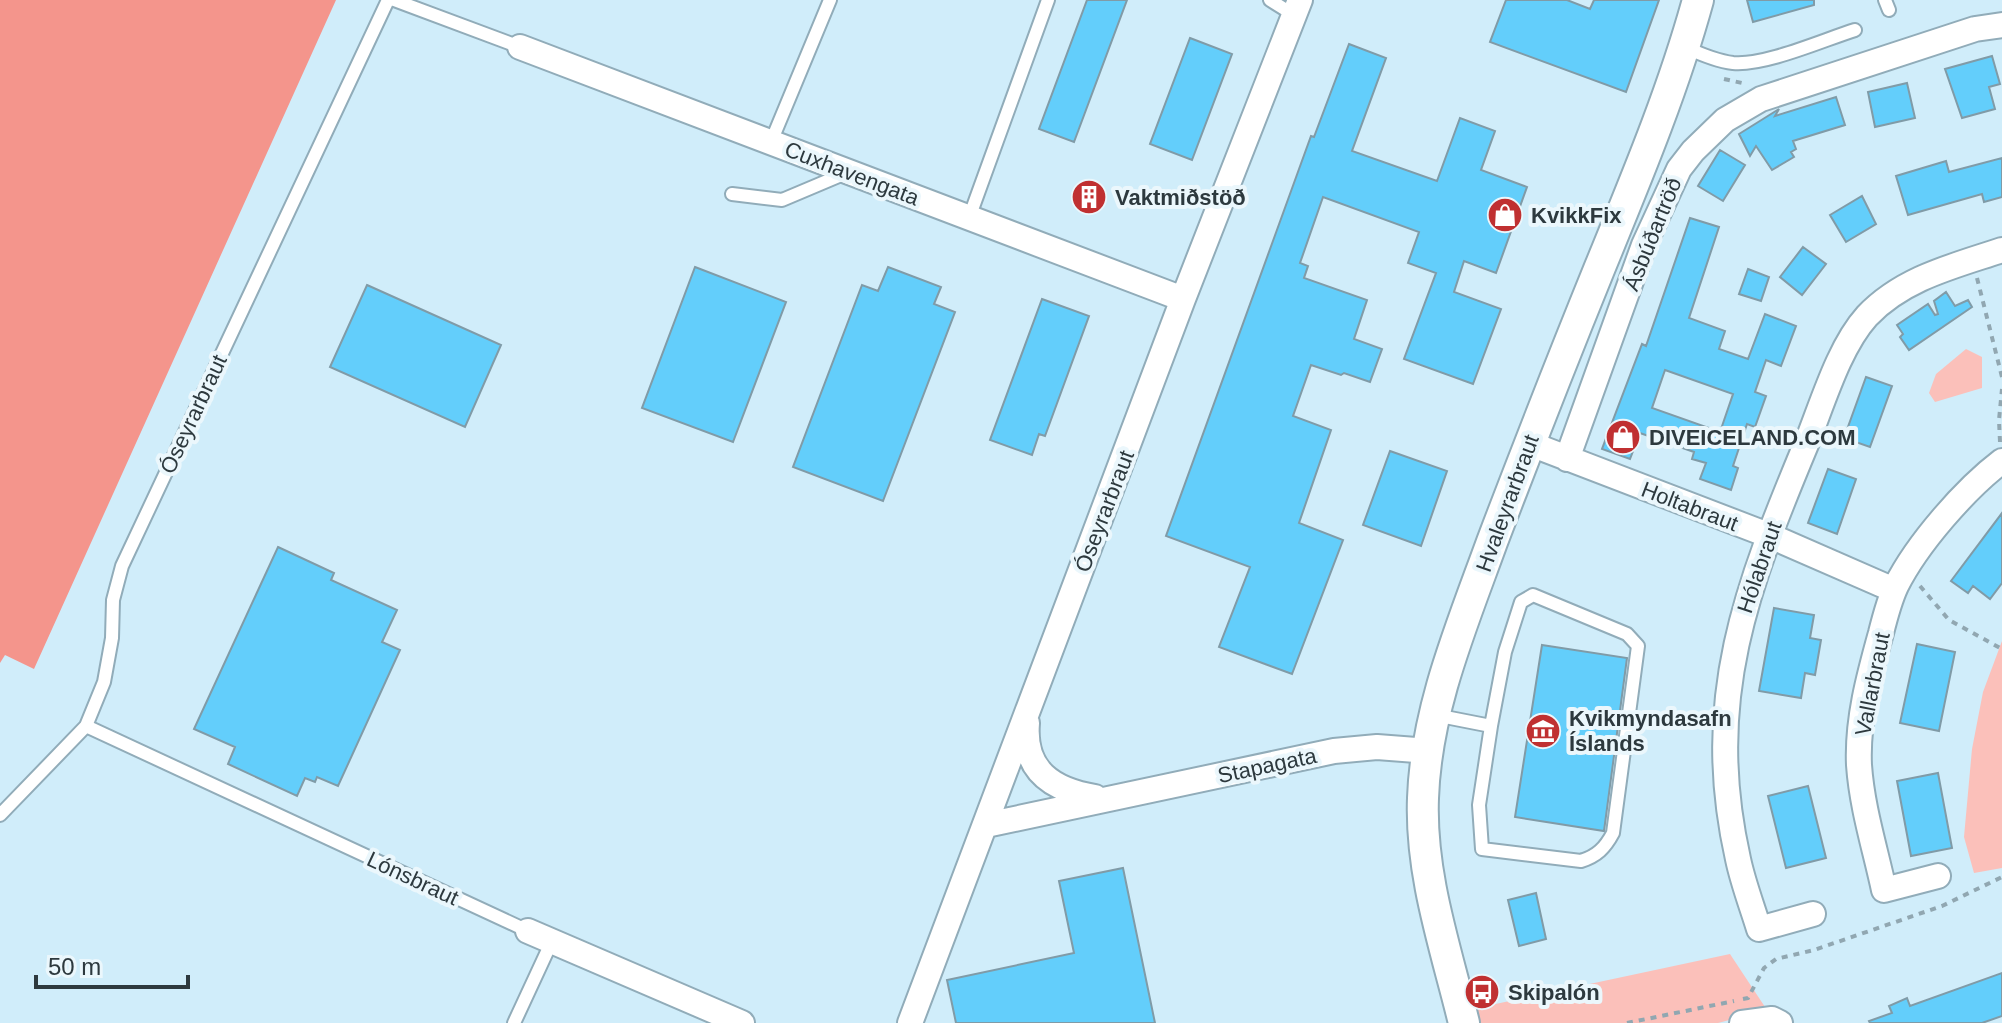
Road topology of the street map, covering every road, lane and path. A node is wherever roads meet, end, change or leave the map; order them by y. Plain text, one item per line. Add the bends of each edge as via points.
1 (388, 0) edge
2 (394, 0) edge
3 (830, 0) edge
4 (1048, 0) edge
5 (1270, 0) edge
6 (1698, 0) edge
7 (1297, 7) edge
8 (2002, 25) edge
9 (1855, 30) dead end
10 (520, 47) joint
11 (1685, 47) junction
12 (1715, 77) dead end
13 (1761, 99) junction
14 (771, 142) junction
15 (849, 172) junction
16 (732, 194) dead end
17 (969, 218) junction
18 (2002, 250) edge
19 (1972, 260) junction
20 (1183, 299) junction
21 (2002, 377) edge
22 (2002, 389) edge
23 (1528, 443) junction
24 (1567, 459) junction
25 (1999, 463) edge
26 (1768, 535) junction
27 (1897, 585) junction
28 (2002, 649) edge
29 (1028, 712) junction
30 (1435, 715) junction
31 (86, 726) junction
32 (1491, 726) junction
33 (1429, 751) junction
34 (1107, 799) junction
35 (0, 815) edge
36 (986, 825) junction
37 (1938, 876) dead end
38 (2002, 877) edge
39 (1813, 914) dead end
40 (528, 931) joint
41 (552, 941) junction
42 (514, 1023) edge
43 (742, 1023) edge
44 (910, 1023) edge
45 (1464, 1023) edge
46 (1627, 1023) edge
47 (1742, 1023) edge
48 (1780, 1023) edge

1 - 31 lane, Óseyrarbraut via 122,566 104,682
2 - 10 lane
3 - 14 lane
4 - 17 lane
5 - 7 lane
6 - 11 street, Hvaleyrarbraut
7 - 20 street, Óseyrarbraut
8 - 13 street, Ásbúðartröð
9 - 11 lane via 1759,61 1736,63
10 - 14 street, Cuxhavengata
11 - 23 street, Hvaleyrarbraut
12 - 13 path via 1750,83
13 - 24 street, Ásbúðartröð via 1725,120 1679,169 1644,245
14 - 15 street, Cuxhavengata
15 - 16 lane via 782,200
15 - 17 street, Cuxhavengata
17 - 20 street, Cuxhavengata
18 - 19 street, Hólabraut
19 - 21 path
19 - 26 street, Hólabraut via 1894,293 1852,335
20 - 29 street, Óseyrarbraut
22 - 25 path
23 - 24 street, Holtabraut
23 - 30 street, Hvaleyrarbraut via 1453,648
24 - 26 street, Holtabraut
25 - 27 street, Vallarbraut via 1945,518
26 - 27 street, Holtabraut
26 - 39 street, Hólabraut via 1729,678 1724,732 1729,805 1737,857 1759,929
27 - 28 path via 1923,586 1949,620
27 - 37 street, Vallarbraut via 1862,710 1862,799 1884,890
29 - 34 street, Stapagata via 1027,741 1040,772 1064,791
29 - 36 street, Óseyrarbraut
30 - 32 lane
30 - 33 street, Hvaleyrarbraut
31 - 35 lane, Óseyrarbraut
31 - 40 lane, Lónsbraut
32 - 32 lane via 1479,805 1482,849 1581,861 1593,857 1613,833 1638,646 1627,634 1533,595 1521,602
33 - 34 street, Stapagata via 1343,750
33 - 45 street, Hvaleyrarbraut via 1423,795 1425,851 1433,906
34 - 36 street, Stapagata
36 - 44 street, Óseyrarbraut
38 - 46 path via 1942,906 1776,959 1764,968 1748,998
40 - 41 street, Lónsbraut
41 - 42 lane
41 - 43 street, Lónsbraut
47 - 48 street

